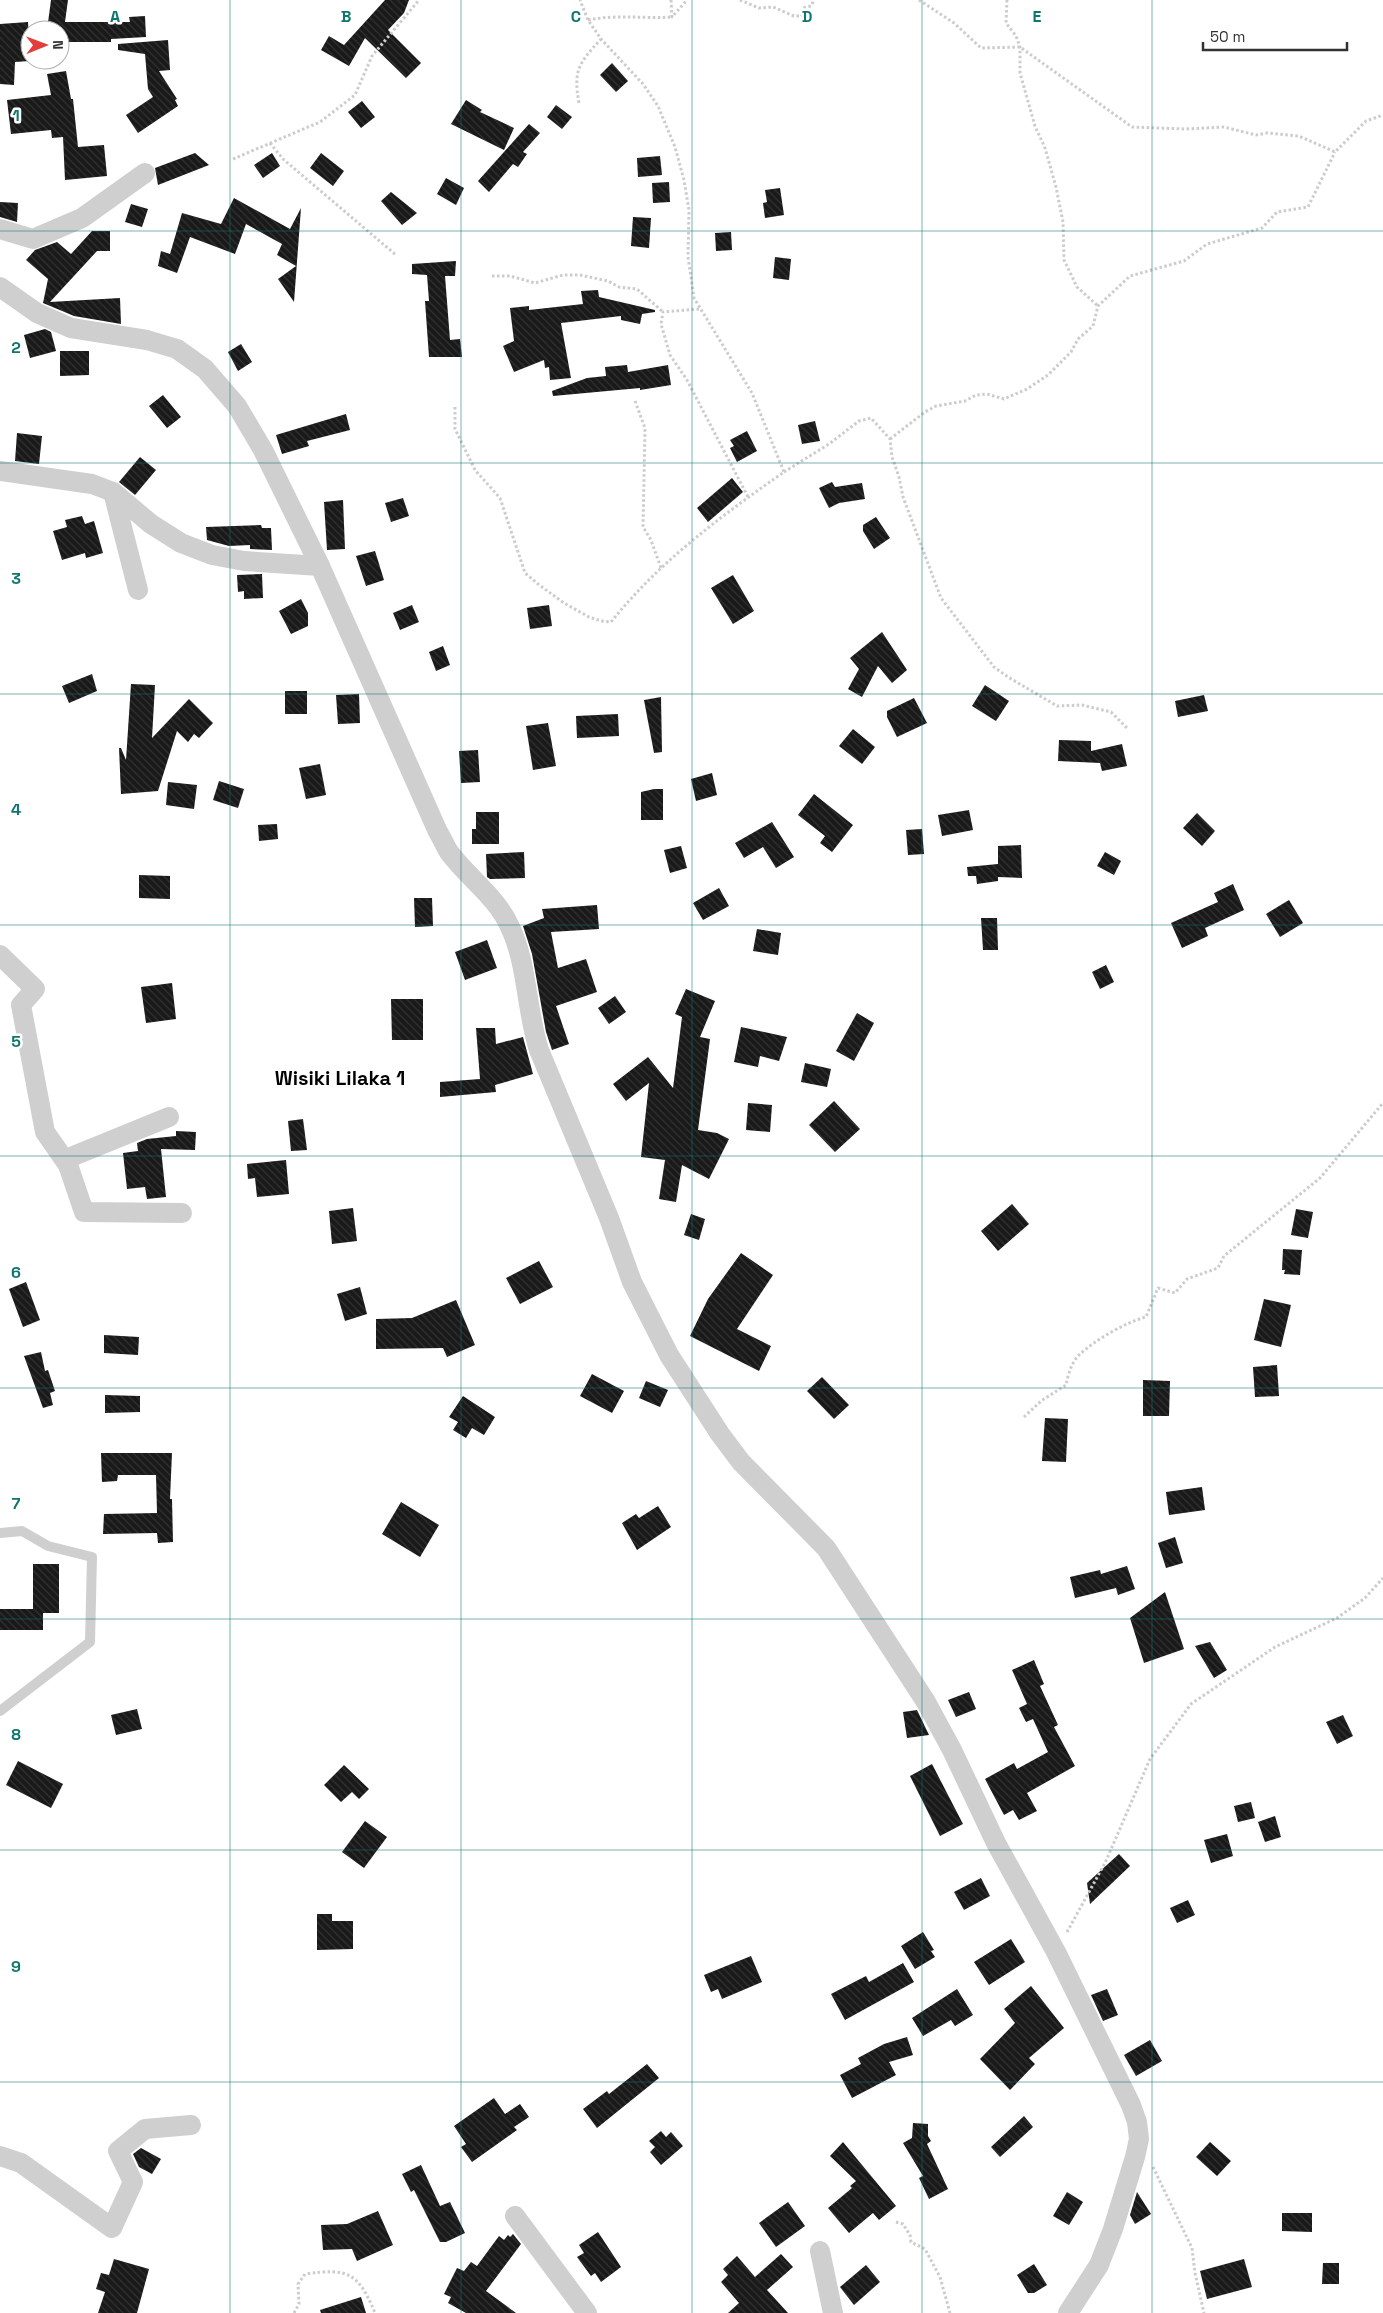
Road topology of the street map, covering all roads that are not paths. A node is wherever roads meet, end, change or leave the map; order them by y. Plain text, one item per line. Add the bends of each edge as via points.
1 (145, 173) dead end
2 (0, 229) edge
3 (0, 287) edge
4 (0, 470) edge
5 (113, 492) junction
6 (320, 566) junction
7 (138, 590) dead end
8 (0, 955) edge
9 (169, 1117) dead end
10 (68, 1165) junction
11 (182, 1213) dead end
12 (0, 1533) edge
13 (0, 1710) edge
14 (191, 2125) dead end
15 (0, 2156) edge
16 (514, 2216) dead end
17 (820, 2251) dead end
18 (588, 2313) edge
19 (832, 2313) edge
20 (1068, 2313) edge

1 - 2 street via 82,218 33,239
3 - 6 street via 38,313 71,328 147,340 178,349 205,369 237,406
4 - 5 street via 92,484
5 - 6 street via 181,543 212,555
5 - 7 street
6 - 20 street via 438,832 449,852 491,898 510,926 539,1050 632,1282 656,1331 741,1462 826,1548 926,1702 996,1843 1056,1952 1131,2105 1139,2139 1113,2229 1099,2265
8 - 10 street via 35,989 21,1005 45,1132
9 - 10 street via 66,1159
10 - 11 street via 84,1212
12 - 13 lane via 22,1531 48,1546 92,1557 90,1642
14 - 15 street via 145,2129 118,2151 133,2182 112,2228 21,2163
16 - 18 street
17 - 19 street

